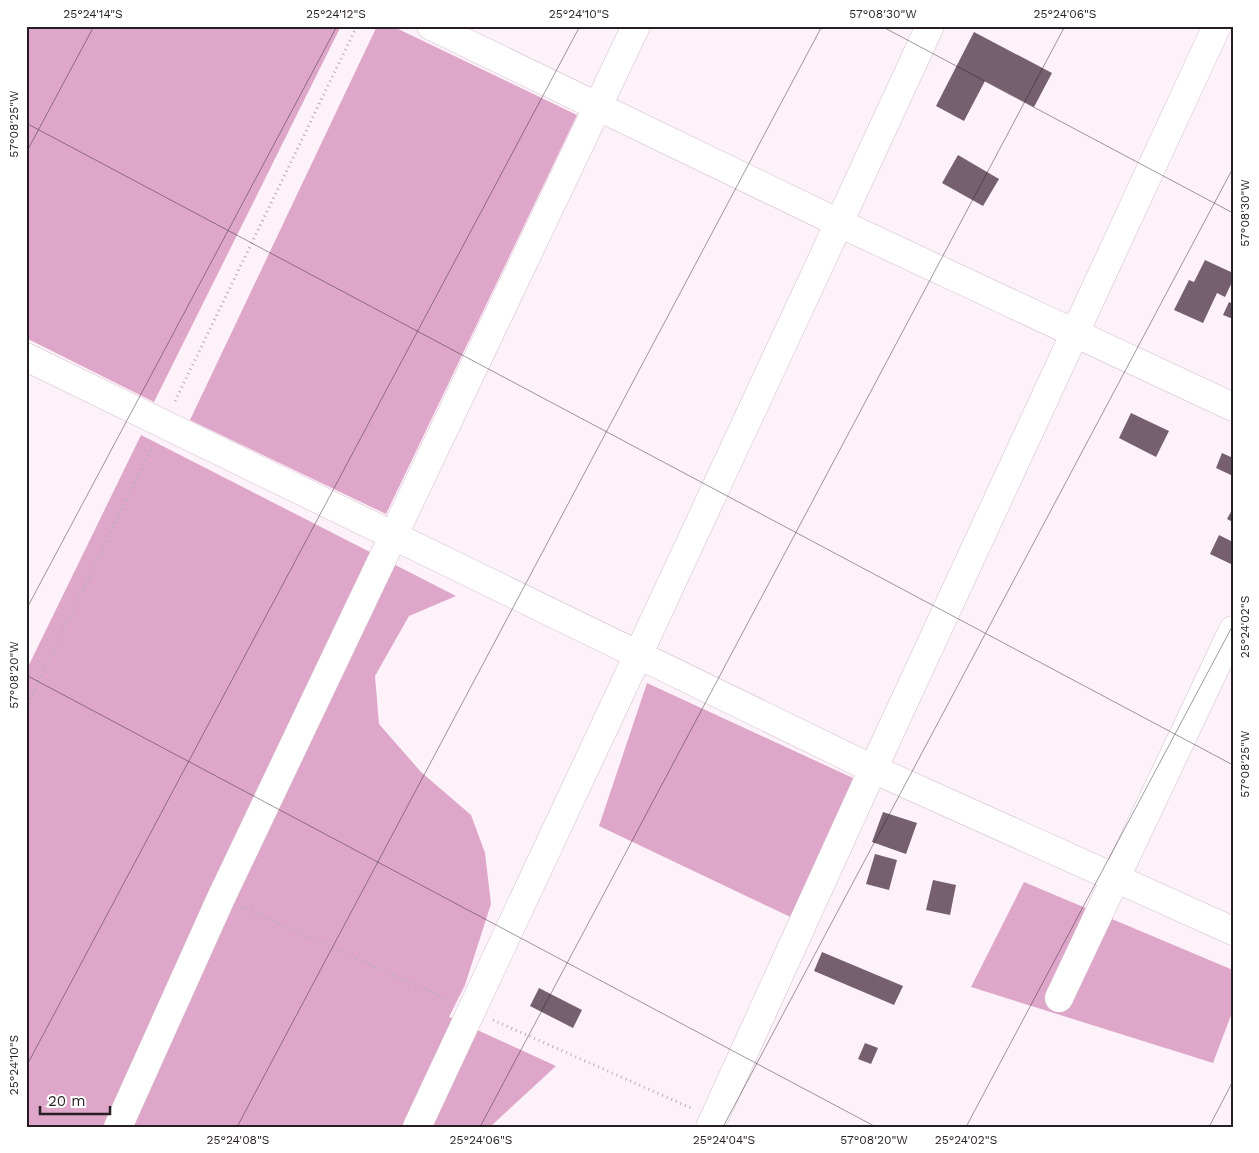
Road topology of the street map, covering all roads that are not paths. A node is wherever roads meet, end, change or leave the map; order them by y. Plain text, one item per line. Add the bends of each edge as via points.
1 (431, 26) edge
2 (636, 26) edge
3 (930, 26) edge
4 (1217, 26) edge
5 (598, 107) junction
6 (839, 223) junction
7 (1074, 334) junction
8 (26, 357) edge
9 (1233, 407) edge
10 (393, 536) junction
11 (1233, 630) edge
12 (638, 655) junction
13 (873, 769) junction
14 (1115, 878) junction
15 (1233, 931) edge
16 (1059, 998) dead end
17 (118, 1127) edge
18 (417, 1127) edge
19 (710, 1127) edge

1 - 5 street
2 - 5 street
3 - 6 street
4 - 7 street
5 - 6 street
5 - 10 street
6 - 7 street
6 - 12 street
7 - 9 street
7 - 13 street
8 - 10 street
10 - 12 street
10 - 17 street
11 - 14 street
12 - 13 street
12 - 18 street
13 - 14 street
13 - 19 street
14 - 15 street
14 - 16 street

